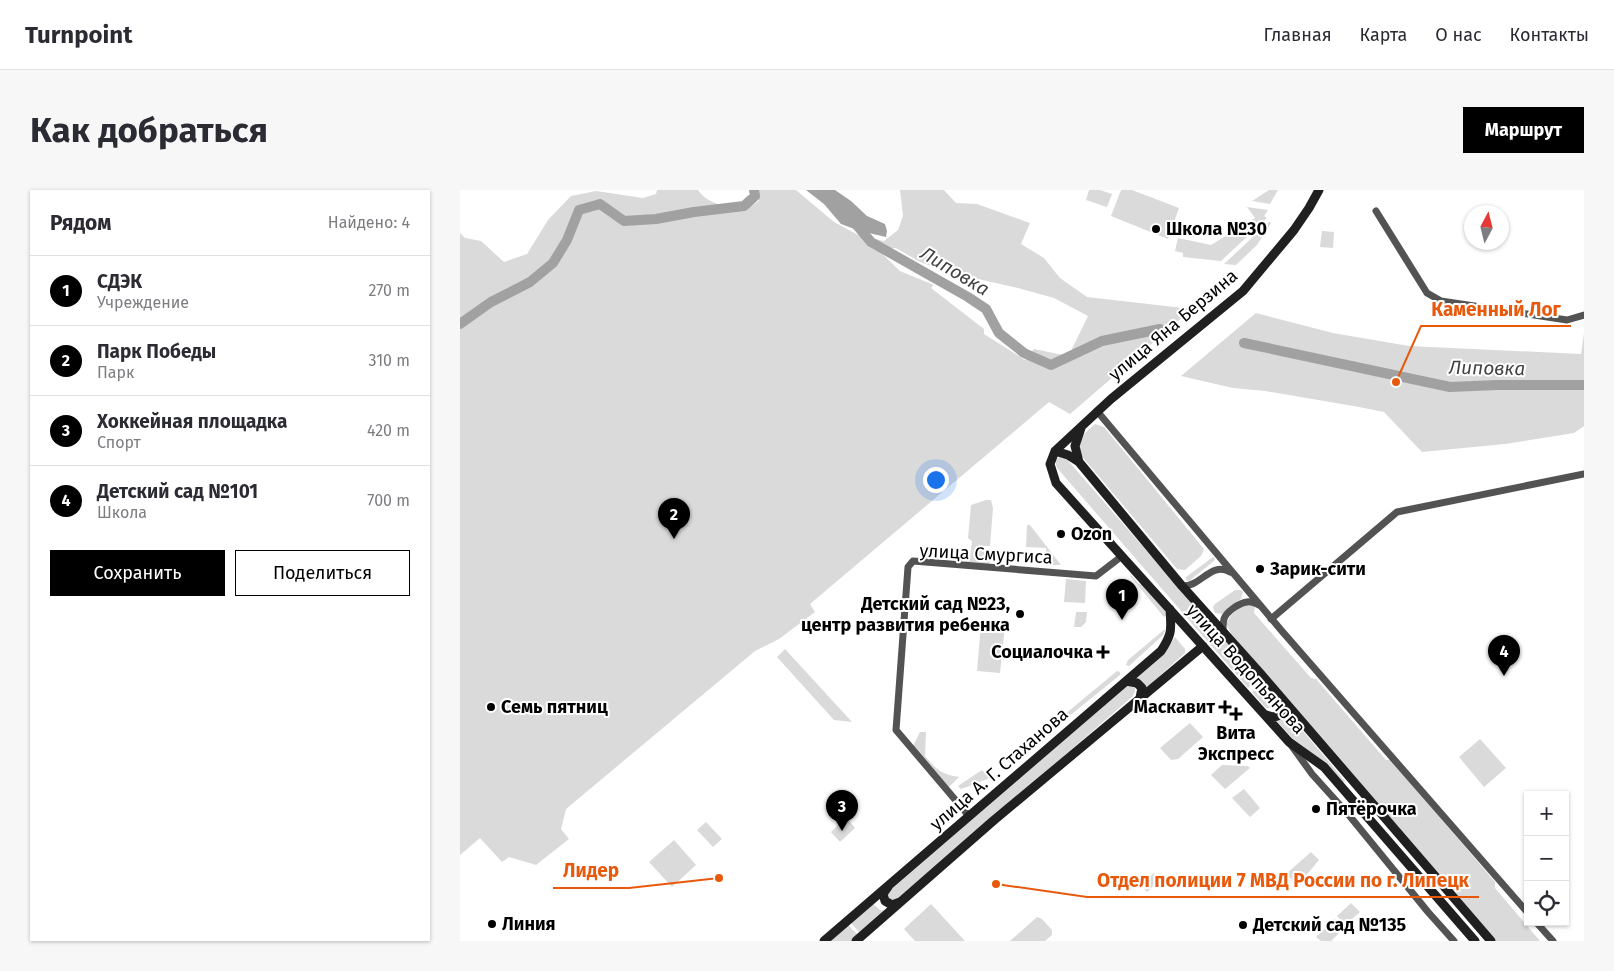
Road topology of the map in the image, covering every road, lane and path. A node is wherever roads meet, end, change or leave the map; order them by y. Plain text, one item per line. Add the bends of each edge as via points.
1 (1319, 190) edge
2 (1376, 211) dead end
3 (1584, 315) edge
4 (1097, 411) junction
5 (1083, 423) junction
6 (1055, 451) junction
7 (1079, 462) junction
8 (1584, 474) edge
9 (1122, 556) junction
10 (1234, 575) junction
11 (1182, 586) junction
12 (1260, 605) junction
13 (1170, 609) junction
14 (1272, 619) junction
15 (1223, 632) junction
16 (1203, 646) junction
17 (1126, 681) junction
18 (1281, 697) junction
19 (1140, 698) junction
20 (1264, 714) junction
21 (1288, 742) junction
22 (970, 816) junction
23 (889, 885) junction
24 (902, 901) junction
25 (1524, 908) edge
26 (1540, 926) edge
27 (824, 941) edge
28 (856, 941) edge
29 (1454, 941) edge
30 (1475, 941) edge
31 (1491, 941) edge
32 (1553, 941) edge

1 - 4 main road, улица Яна Берзина via 1294,230 1243,291
2 - 3 street via 1427,293 1441,301 1567,320
4 - 5 main road, улица Яна Берзина
4 - 10 street
5 - 6 main road, улица Яна Берзина
5 - 7 main road via 1075,446
6 - 7 main road, улица Водопьянова
6 - 9 main road, улица Водопьянова via 1050,464 1056,483
7 - 11 main road, улица Водопьянова
8 - 14 street via 1397,512
9 - 13 main road, улица Водопьянова
9 - 22 street, улица Смургиса via 1096,576 914,561 908,566 896,730
10 - 11 street via 1215,569
10 - 12 street
11 - 15 main road, улица Водопьянова
12 - 14 street
12 - 15 street via 1248,602 1229,613 1224,620
13 - 16 main road, улица Водопьянова
13 - 17 main road, улица А. Г. Стаханова via 1170,638 1162,650
14 - 25 street
15 - 18 main road, улица Водопьянова
16 - 19 main road, улица А. Г. Стаханова
16 - 20 main road, улица Водопьянова
17 - 19 main road via 1137,682 1142,688
17 - 22 main road, улица А. Г. Стаханова
18 - 20 main road via 1283,707 1278,716
18 - 31 main road, улица Водопьянова
19 - 24 main road, улица А. Г. Стаханова
20 - 21 main road, улица Водопьянова
21 - 29 street
21 - 30 main road, улица Водопьянова via 1324,767
22 - 23 main road, улица А. Г. Стаханова
23 - 24 main road via 883,894 885,901 892,905
23 - 27 main road, улица А. Г. Стаханова
24 - 28 main road, улица А. Г. Стаханова
26 - 32 street

